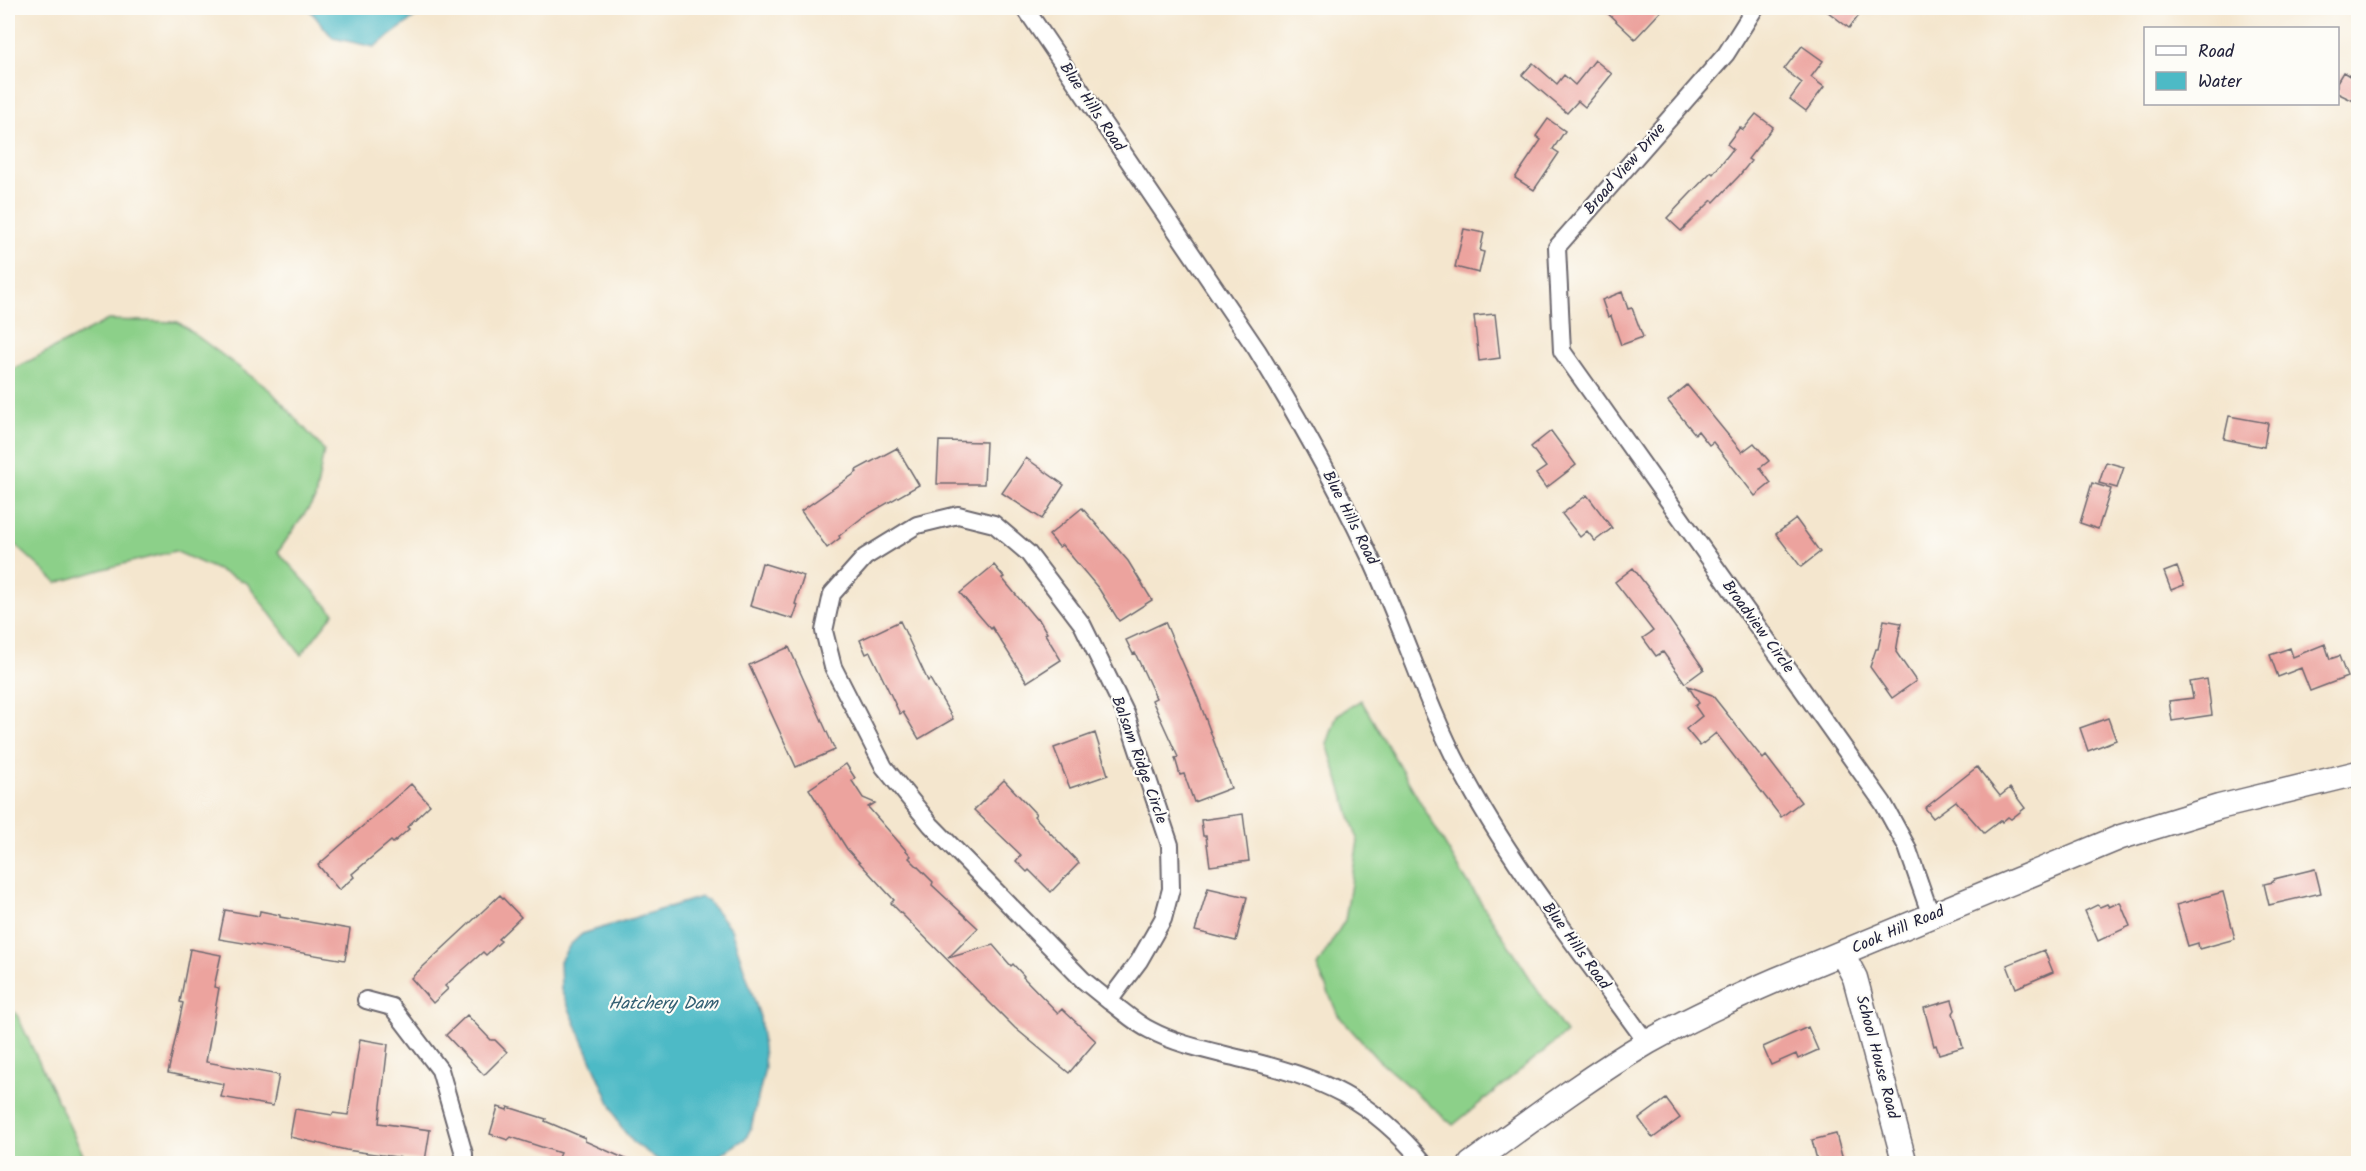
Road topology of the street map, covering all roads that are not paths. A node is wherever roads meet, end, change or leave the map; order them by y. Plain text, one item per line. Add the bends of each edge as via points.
1 (1025, 8) edge
2 (1755, 8) edge
3 (1562, 351) joint
4 (2358, 773) edge
5 (1931, 916) junction
6 (1842, 953) junction
7 (366, 1000) dead end
8 (1109, 1001) junction
9 (1647, 1043) junction
10 (464, 1164) edge
11 (1425, 1164) edge
12 (1471, 1164) edge
13 (1905, 1164) edge

1 - 9 street, Blue Hills Road via 1290,404 1370,557 1460,769 1529,881
2 - 3 street, Broad View Drive via 1726,54 1557,247
3 - 5 street, Broadview Circle via 1883,803 1907,847
4 - 5 street, Cook Hill Road via 2219,807 2121,837
5 - 6 street, Cook Hill Road
6 - 9 street, Cook Hill Road via 1723,1004
6 - 13 street, School House Road via 1855,978
7 - 10 street via 392,1006 440,1070
8 - 8 street, Balsam Ridge Circle via 1083,980 932,825 884,768 833,668 824,632 832,594 865,557 917,525 958,515 994,524 1028,553 1082,624 1126,714 1170,845 1171,889 1163,919 1139,961
8 - 11 street, Balsam Ridge Circle via 1148,1030 1271,1066 1350,1096 1405,1139
9 - 12 street, Cook Hill Road

